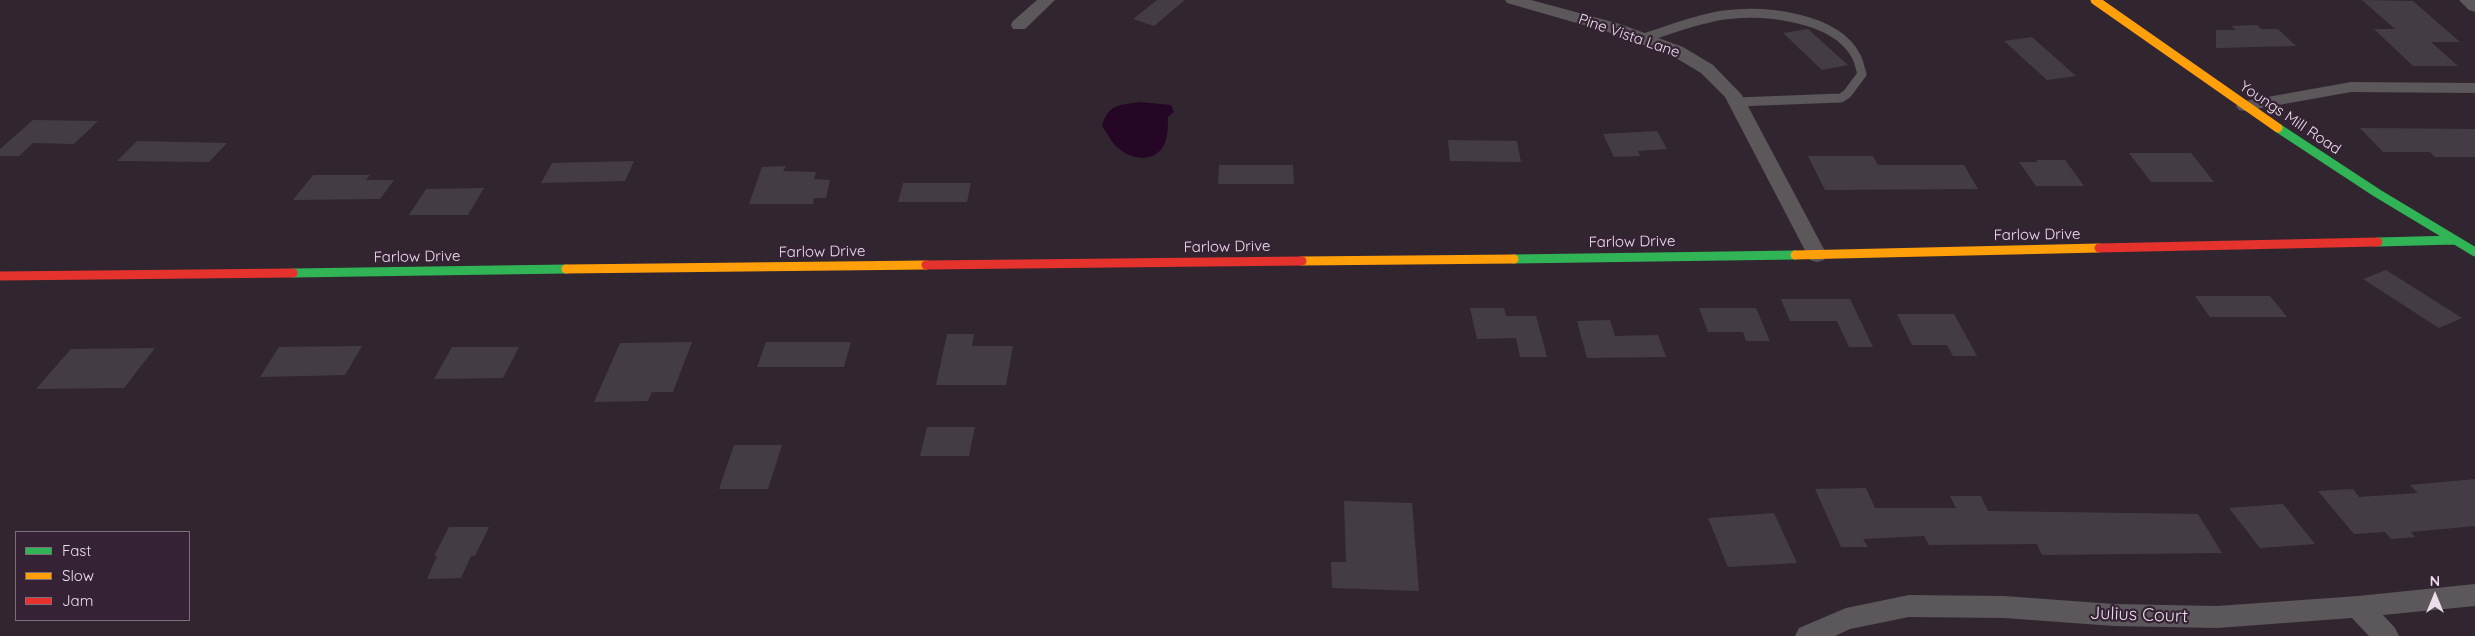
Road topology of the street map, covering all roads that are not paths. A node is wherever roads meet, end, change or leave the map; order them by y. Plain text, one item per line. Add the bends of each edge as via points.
1 (1047, 0) edge
2 (1513, 0) edge
3 (2095, 0) edge
4 (2467, 0) edge
5 (2475, 7) edge
6 (1019, 25) dead end
7 (1643, 38) junction
8 (2475, 88) edge
9 (1737, 102) junction
10 (2245, 106) junction
11 (2455, 240) junction
12 (2475, 252) edge
13 (1817, 254) junction
14 (0, 276) edge
15 (2475, 595) edge
16 (2358, 607) junction
17 (1808, 636) edge
18 (2386, 636) edge

1 - 6 street
2 - 7 street, Pine Vista Lane
3 - 10 street, Youngs Mill Road
4 - 5 street
7 - 9 street, Pine Vista Lane via 1677,50 1707,69
7 - 9 lane via 1724,15 1753,13 1804,20 1827,29 1843,39 1860,62 1862,74 1848,94 1840,98
8 - 10 street via 2351,87
9 - 13 street, Pine Vista Lane
10 - 11 street, Youngs Mill Road via 2357,181
11 - 12 street, Youngs Mill Road
11 - 13 street, Farlow Drive
13 - 14 street, Farlow Drive
15 - 16 street, Julius Court
16 - 17 street, Julius Court via 2217,617 1909,606 1846,619
16 - 18 street

